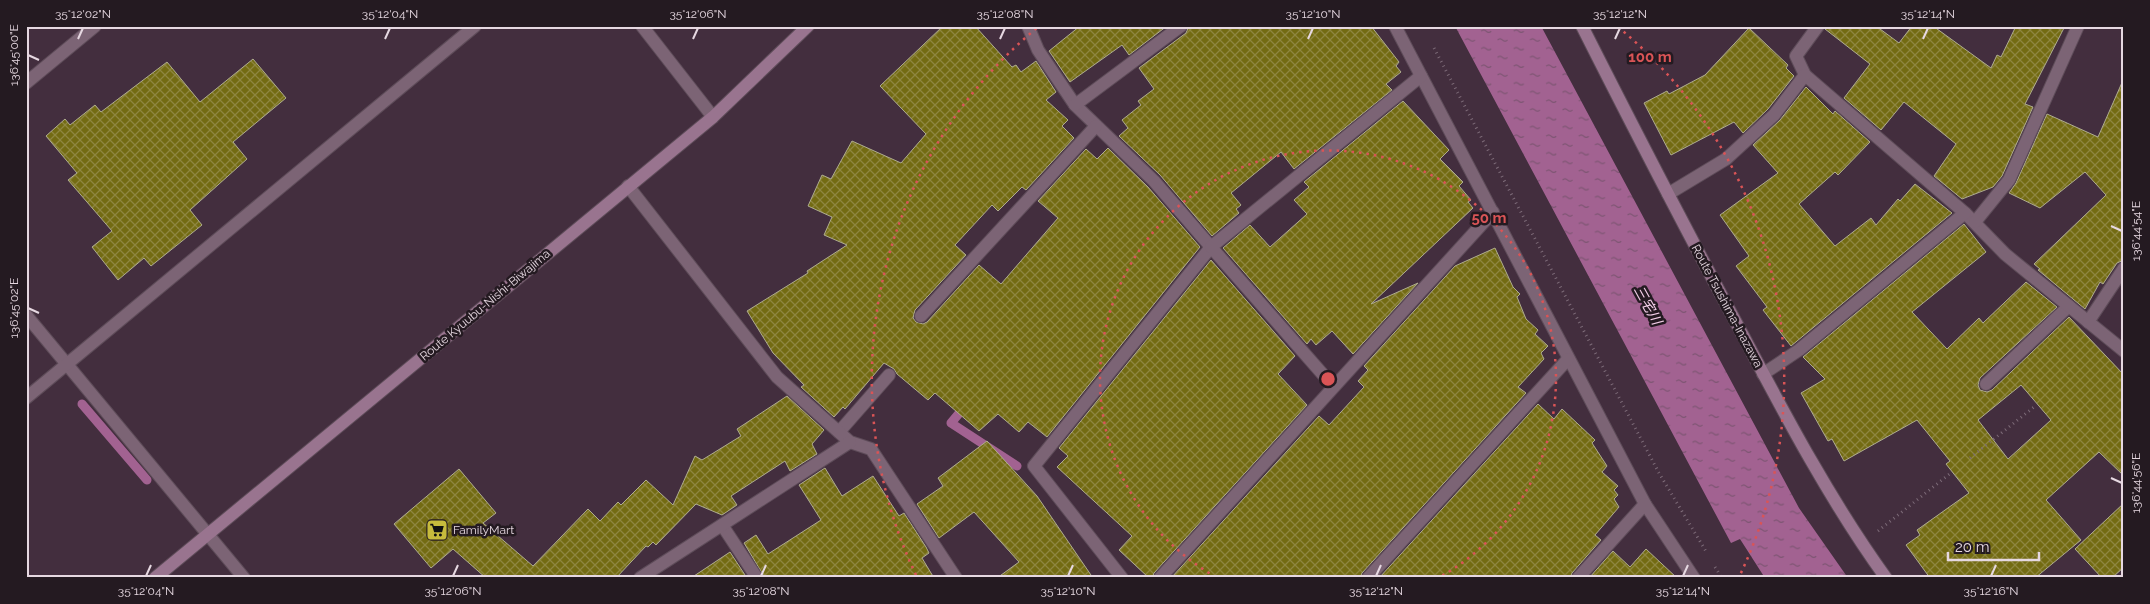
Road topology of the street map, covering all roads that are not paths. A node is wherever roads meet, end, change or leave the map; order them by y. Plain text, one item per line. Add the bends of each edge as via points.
1 (475, 26) edge
2 (642, 26) edge
3 (808, 26) edge
4 (1028, 26) edge
5 (1181, 26) edge
6 (1395, 26) edge
7 (1582, 26) edge
8 (1818, 26) edge
9 (2078, 26) edge
10 (90, 28) edge
11 (1805, 75) junction
12 (1421, 76) junction
13 (26, 83) edge
14 (1074, 105) junction
15 (713, 117) junction
16 (1096, 126) junction
17 (628, 186) junction
18 (1668, 194) junction
19 (1493, 212) junction
20 (1970, 217) junction
21 (1211, 247) junction
22 (2124, 268) edge
23 (2069, 306) junction
24 (26, 315) edge
25 (921, 316) dead end
26 (2088, 322) junction
27 (2124, 351) edge
28 (1568, 359) junction
29 (67, 364) junction
30 (1763, 374) junction
31 (890, 375) dead end
32 (1986, 384) dead end
33 (1334, 386) junction
34 (26, 398) edge
35 (839, 432) junction
36 (850, 442) junction
37 (1644, 504) junction
38 (722, 525) junction
39 (209, 533) junction
40 (155, 578) edge
41 (244, 578) edge
42 (640, 578) edge
43 (757, 578) edge
44 (956, 578) edge
45 (1122, 578) edge
46 (1160, 578) edge
47 (1368, 578) edge
48 (1578, 578) edge
49 (1694, 578) edge
50 (1886, 578) edge

1 - 29 street
2 - 15 street
3 - 15 main road, Route Kyuubu-Nishi-Biwajima
4 - 14 street via 1038,50
5 - 14 street
6 - 12 street
7 - 18 main road, Route Tsushima-Inazawa
8 - 11 street via 1796,56
9 - 20 street via 2009,180
10 - 13 street
11 - 18 street via 1774,116 1726,159
11 - 20 street
12 - 19 street
12 - 21 street
14 - 16 street
15 - 17 main road, Route Kyuubu-Nishi-Biwajima
16 - 21 street via 1154,181
16 - 25 street
17 - 35 street via 777,377
17 - 39 main road, Route Kyuubu-Nishi-Biwajima
18 - 30 main road, Route Tsushima-Inazawa
19 - 28 street
19 - 33 street
20 - 23 street via 2006,254
20 - 30 street via 1799,350
21 - 33 street
21 - 45 street via 1034,466
22 - 26 street
23 - 26 street
23 - 32 street
24 - 29 street
26 - 27 street
28 - 37 street
28 - 47 street
29 - 34 street
29 - 39 street
30 - 50 main road, Route Tsushima-Inazawa via 1802,446
31 - 35 street
33 - 46 street
35 - 36 street
36 - 38 street
36 - 44 street via 871,449
37 - 48 street
37 - 49 street
38 - 42 street
38 - 43 street
39 - 40 main road, Route Kyuubu-Nishi-Biwajima
39 - 41 street

